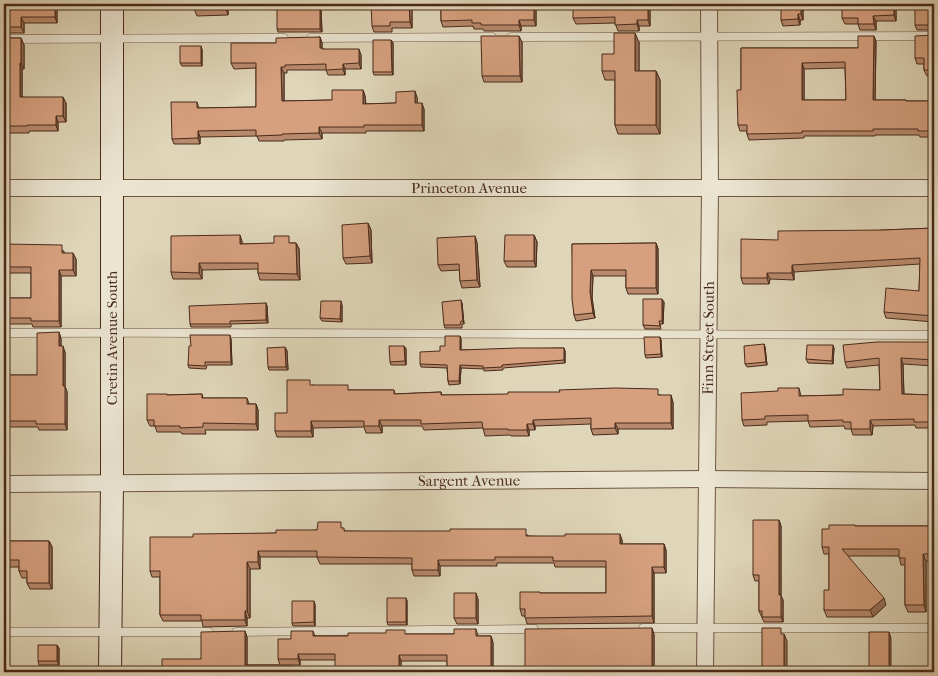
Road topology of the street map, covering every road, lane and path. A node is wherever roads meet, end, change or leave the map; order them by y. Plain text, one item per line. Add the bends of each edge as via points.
1 (112, 4) edge
2 (709, 4) edge
3 (710, 36) junction
4 (934, 36) edge
5 (296, 38) edge
6 (306, 38) edge
7 (112, 39) junction
8 (4, 40) edge
9 (112, 187) junction
10 (4, 188) edge
11 (934, 188) edge
12 (710, 189) junction
13 (112, 332) junction
14 (4, 333) edge
15 (708, 335) junction
16 (934, 335) edge
17 (708, 479) junction
18 (934, 481) edge
19 (4, 484) edge
20 (112, 484) junction
21 (632, 628) edge
22 (705, 628) junction
23 (934, 628) edge
24 (543, 629) edge
25 (4, 632) edge
26 (219, 632) edge
27 (229, 632) edge
28 (110, 633) junction
29 (110, 672) edge
30 (705, 672) edge

1 - 7 main road, Cretin Avenue South
2 - 3 street, Finn Street South
3 - 4 lane
3 - 6 lane
3 - 12 street, Finn Street South
5 - 7 lane
7 - 8 lane
7 - 9 main road, Cretin Avenue South
9 - 10 street, Princeton Avenue
9 - 12 street, Princeton Avenue
9 - 13 main road, Cretin Avenue South
11 - 12 street, Princeton Avenue
12 - 15 street, Finn Street South
13 - 14 lane
13 - 15 lane
13 - 20 main road, Cretin Avenue South
15 - 16 lane
15 - 17 street, Finn Street South
17 - 18 street, Sargent Avenue
17 - 20 street, Sargent Avenue
17 - 22 street, Finn Street South
19 - 20 street, Sargent Avenue
20 - 28 main road, Cretin Avenue South
21 - 22 lane
22 - 23 lane
22 - 30 street, Finn Street South
24 - 27 lane
25 - 28 lane
26 - 28 lane
28 - 29 main road, Cretin Avenue South

